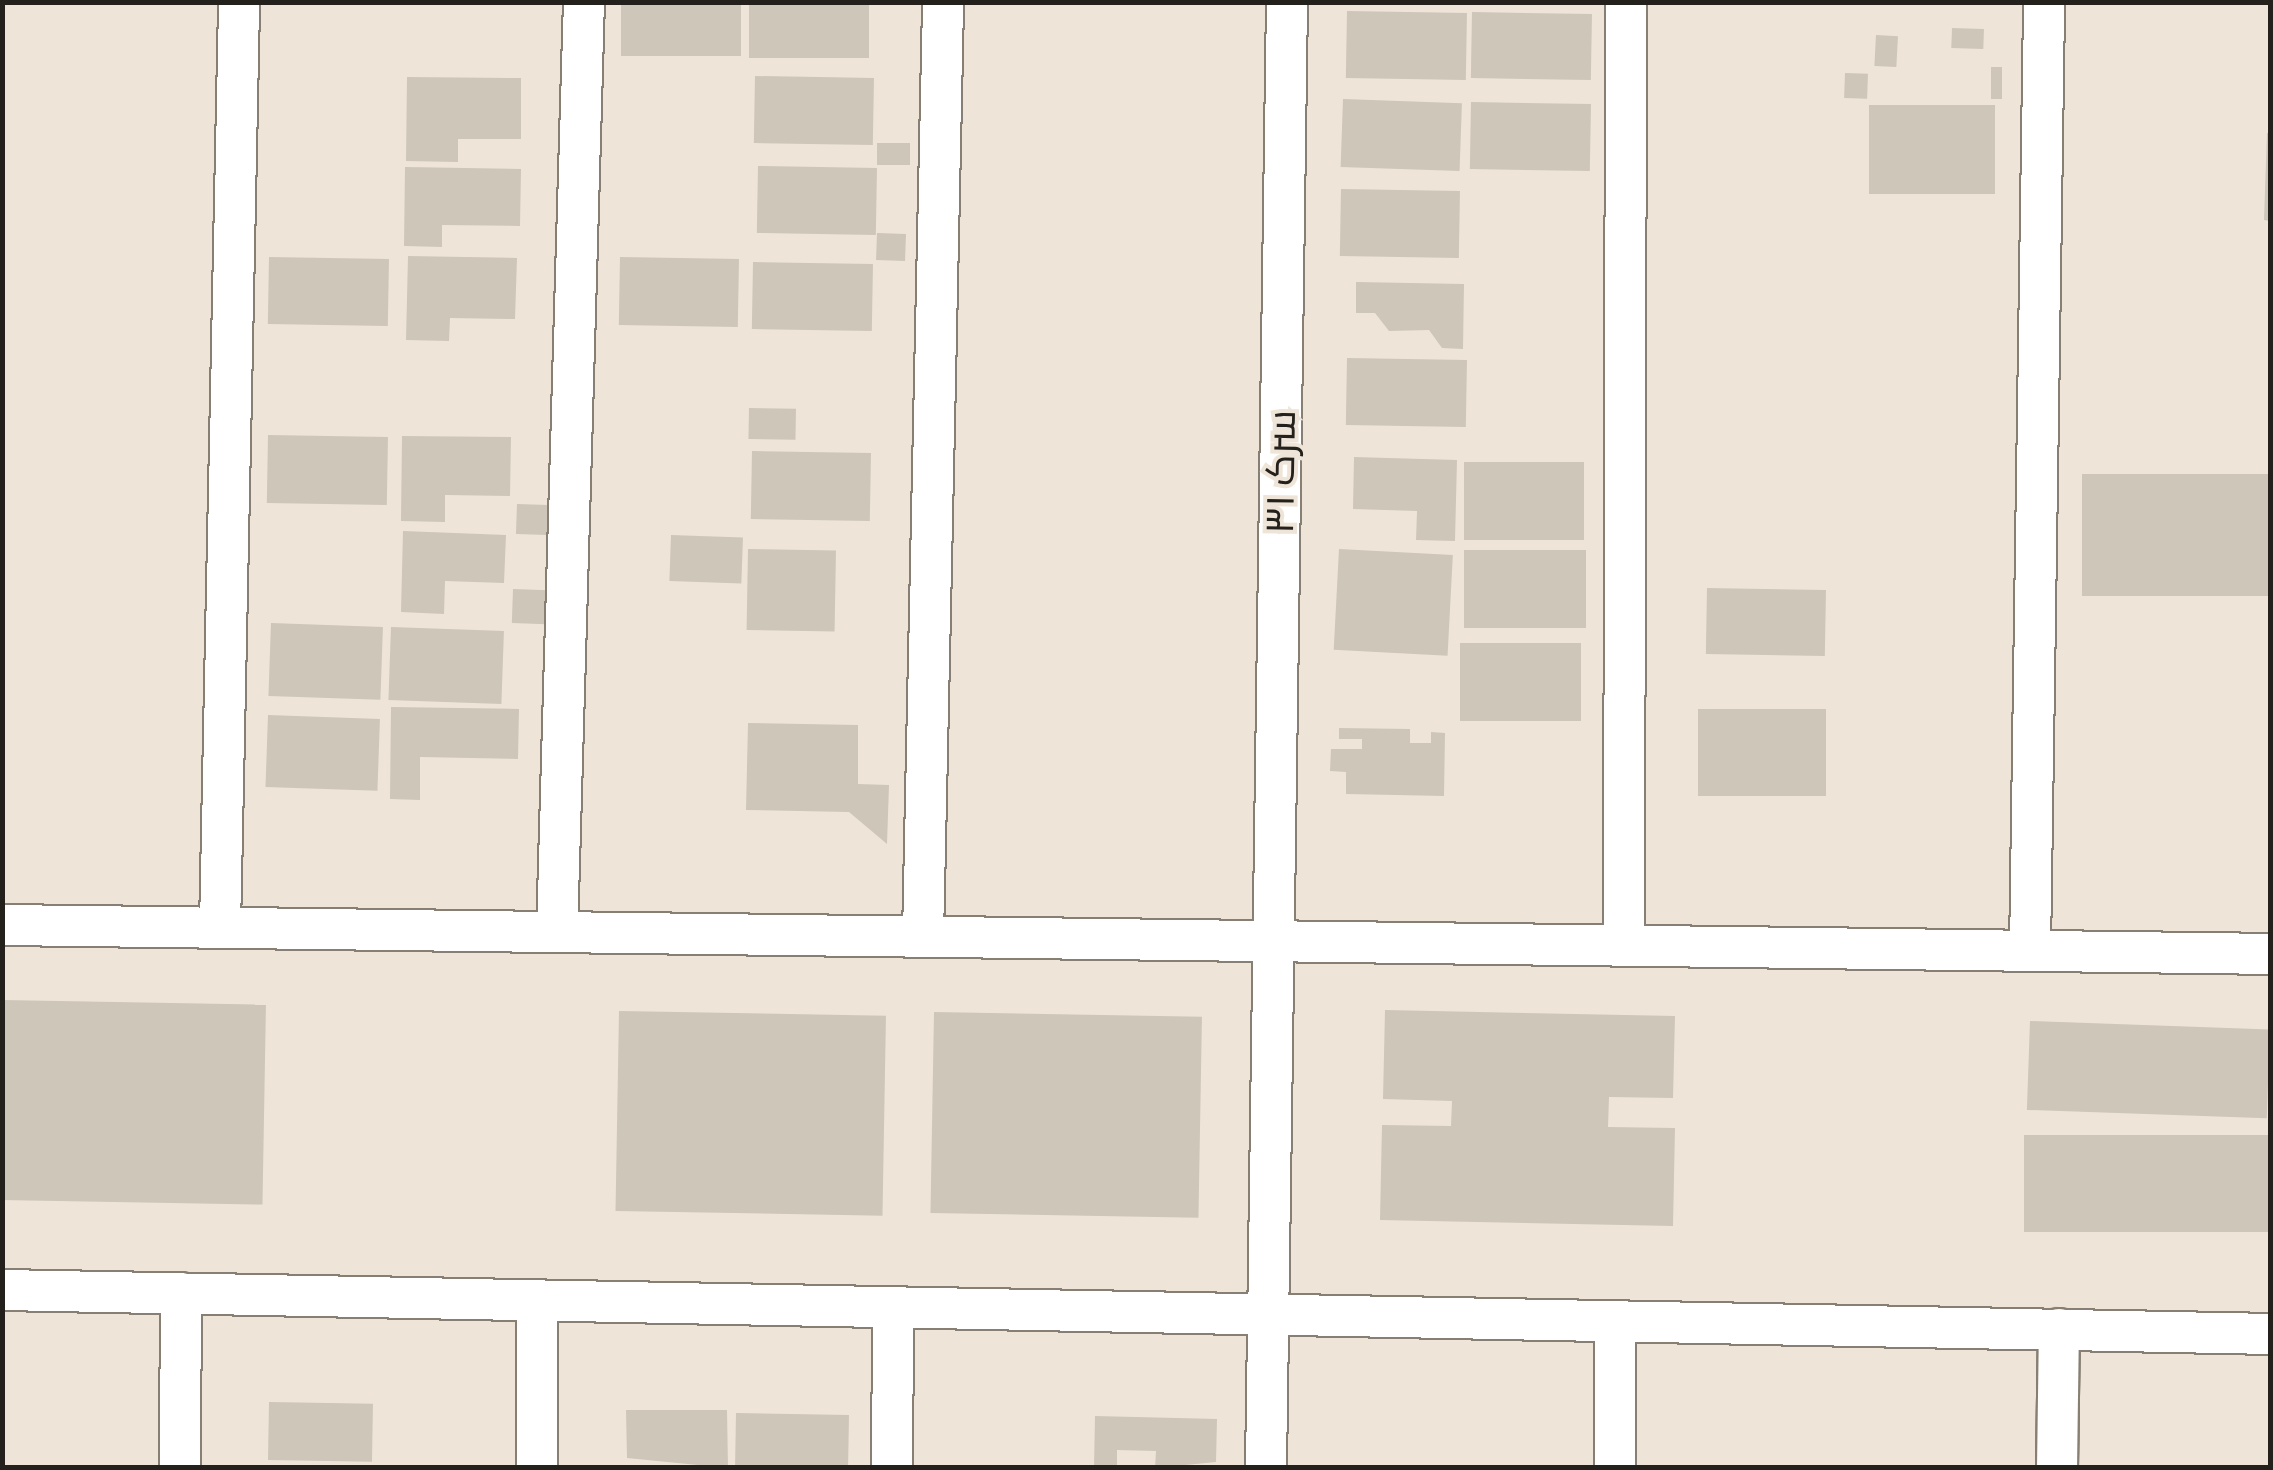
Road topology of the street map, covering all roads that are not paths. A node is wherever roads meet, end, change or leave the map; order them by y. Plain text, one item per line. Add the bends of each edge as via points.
1 (238, 2) edge
2 (584, 2) edge
3 (943, 2) edge
4 (1288, 2) edge
5 (1626, 2) edge
6 (2044, 2) edge
7 (2, 925) edge
8 (220, 928) junction
9 (557, 932) junction
10 (923, 937) junction
11 (1273, 941) junction
12 (1624, 945) junction
13 (2030, 951) junction
14 (2270, 954) edge
15 (2, 1290) edge
16 (181, 1293) junction
17 (537, 1300) junction
18 (893, 1307) junction
19 (1267, 1314) junction
20 (1615, 1321) junction
21 (2059, 1329) junction
22 (2270, 1334) edge
23 (180, 1468) edge
24 (537, 1468) edge
25 (892, 1468) edge
26 (1266, 1468) edge
27 (1615, 1468) edge
28 (2057, 1468) edge

1 - 8 street
2 - 9 street
3 - 10 street
4 - 11 street, سرک ۳۱
5 - 12 street
6 - 13 street
7 - 8 street
8 - 9 street
9 - 10 street
10 - 11 street
11 - 12 street
11 - 19 street, سرک ۳۱
12 - 13 street
13 - 14 street
15 - 16 street
16 - 17 street
16 - 23 street
17 - 18 street
17 - 24 street
18 - 19 street
18 - 25 street
19 - 20 street
19 - 26 street, سرک ۳۱
20 - 21 street
20 - 27 street
21 - 22 street
21 - 28 street

